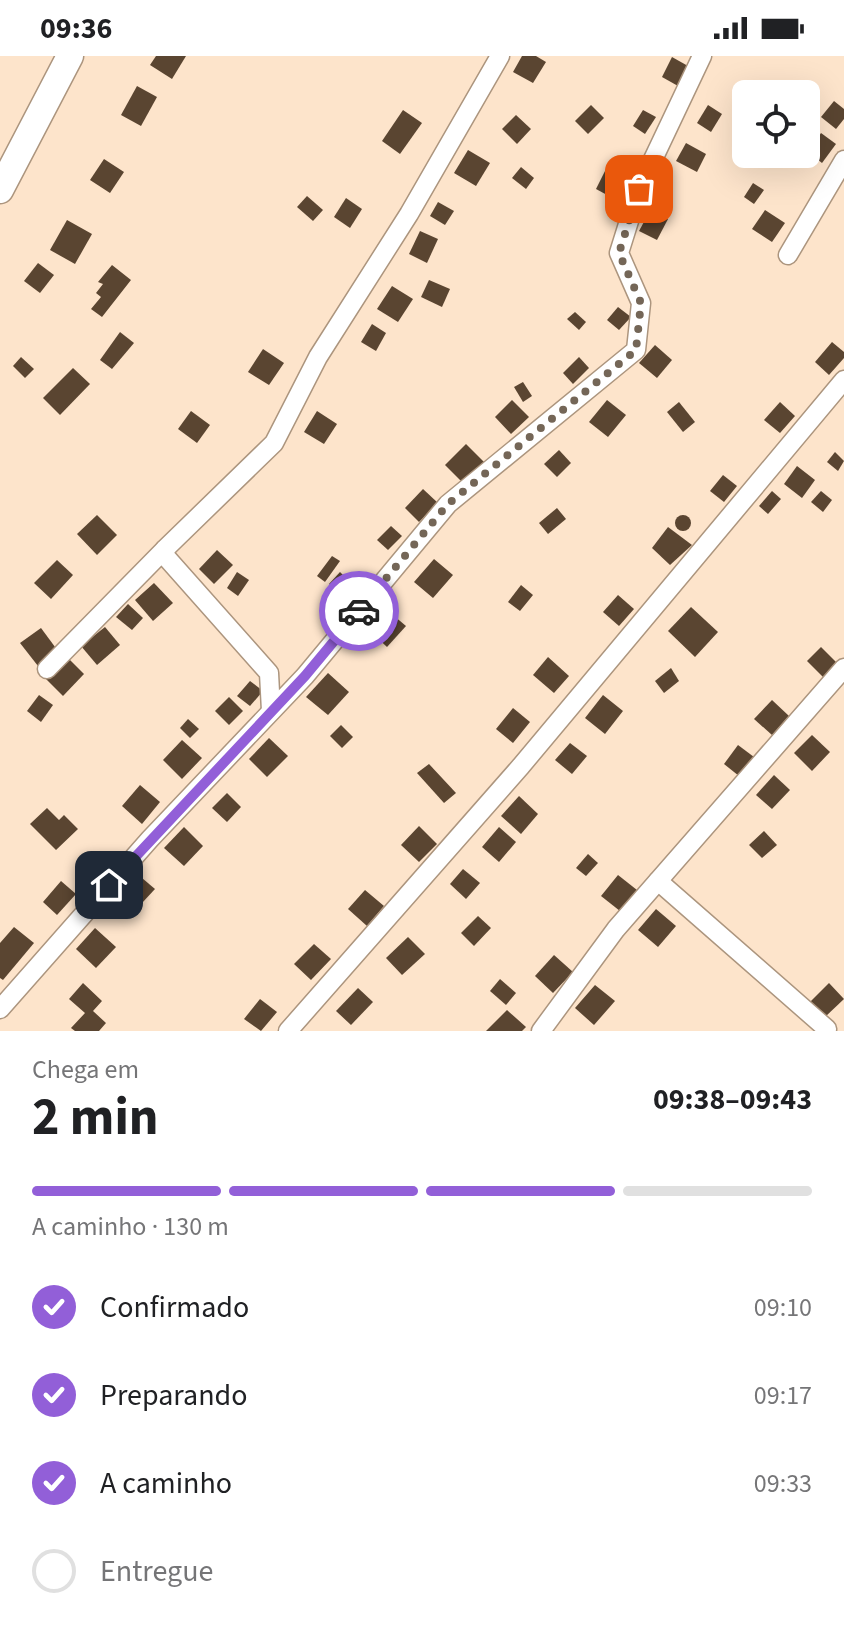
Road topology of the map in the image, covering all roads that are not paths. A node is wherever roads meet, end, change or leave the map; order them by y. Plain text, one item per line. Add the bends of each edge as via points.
1 (70, 56) edge
2 (500, 56) edge
3 (702, 56) edge
4 (844, 160) edge
5 (0, 190) edge
6 (788, 255) dead end
7 (844, 380) edge
8 (165, 549) junction
9 (844, 668) edge
10 (47, 669) dead end
11 (269, 673) junction
12 (305, 676) junction
13 (271, 711) junction
14 (658, 881) junction
15 (0, 1009) edge
16 (844, 1019) edge
17 (826, 1030) edge
18 (288, 1031) edge
19 (541, 1031) edge

1 - 5 main road
2 - 8 street via 318,357 274,443
3 - 12 street via 639,189 619,253 641,303 636,350 448,504
4 - 6 street
7 - 18 street via 491,801
8 - 10 street
8 - 11 street via 166,557
9 - 14 street
11 - 12 street
11 - 13 street
12 - 13 street
13 - 15 street
14 - 17 street
14 - 19 street
16 - 17 street

